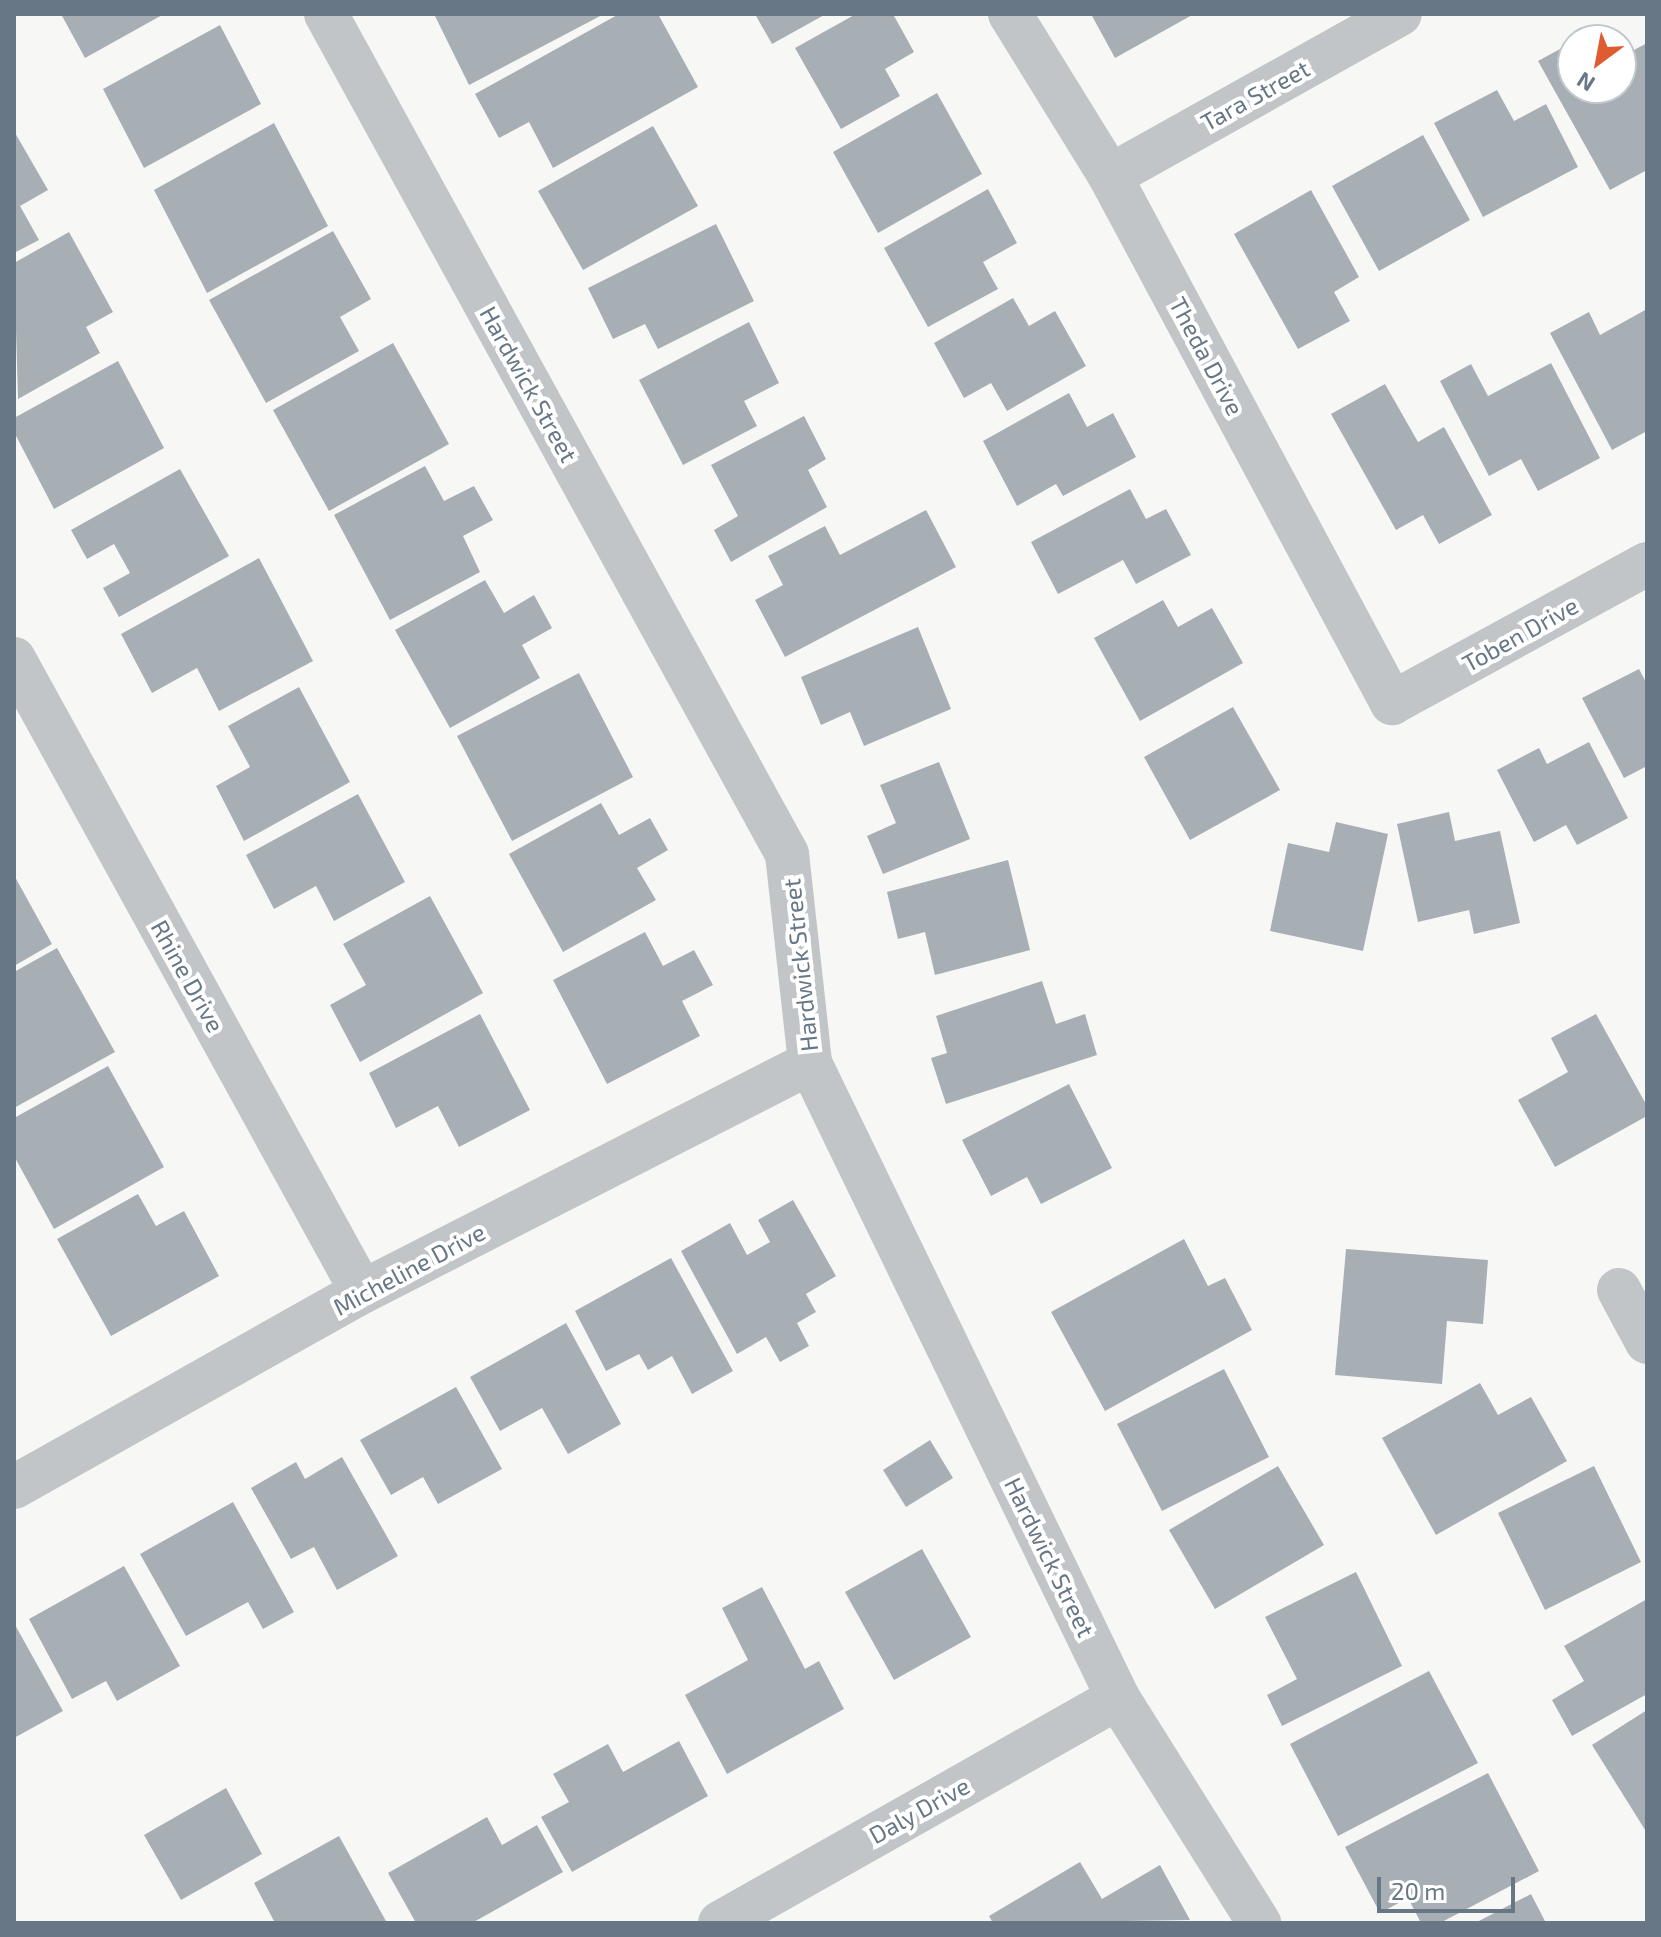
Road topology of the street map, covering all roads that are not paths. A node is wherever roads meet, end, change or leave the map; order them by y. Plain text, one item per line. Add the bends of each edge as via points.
1 (326, 14) edge
2 (1010, 14) edge
3 (1400, 14) edge
4 (1110, 176) junction
5 (1647, 564) edge
6 (14, 659) edge
7 (1392, 703) joint
8 (810, 1063) junction
9 (1619, 1290) dead end
10 (362, 1292) junction
11 (1647, 1342) edge
12 (14, 1487) edge
13 (1118, 1698) junction
14 (720, 1923) edge
15 (1259, 1923) edge

1 - 8 street, Hardwick Street via 787,854
2 - 4 street, Theda Drive
3 - 4 street, Tara Street
4 - 7 street, Theda Drive
5 - 7 street, Toben Drive
6 - 10 street, Rhine Drive
8 - 10 street, Micheline Drive
8 - 13 street, Hardwick Street
9 - 11 street
10 - 12 street, Micheline Drive
13 - 14 street, Daly Drive
13 - 15 street, Hardwick Street

